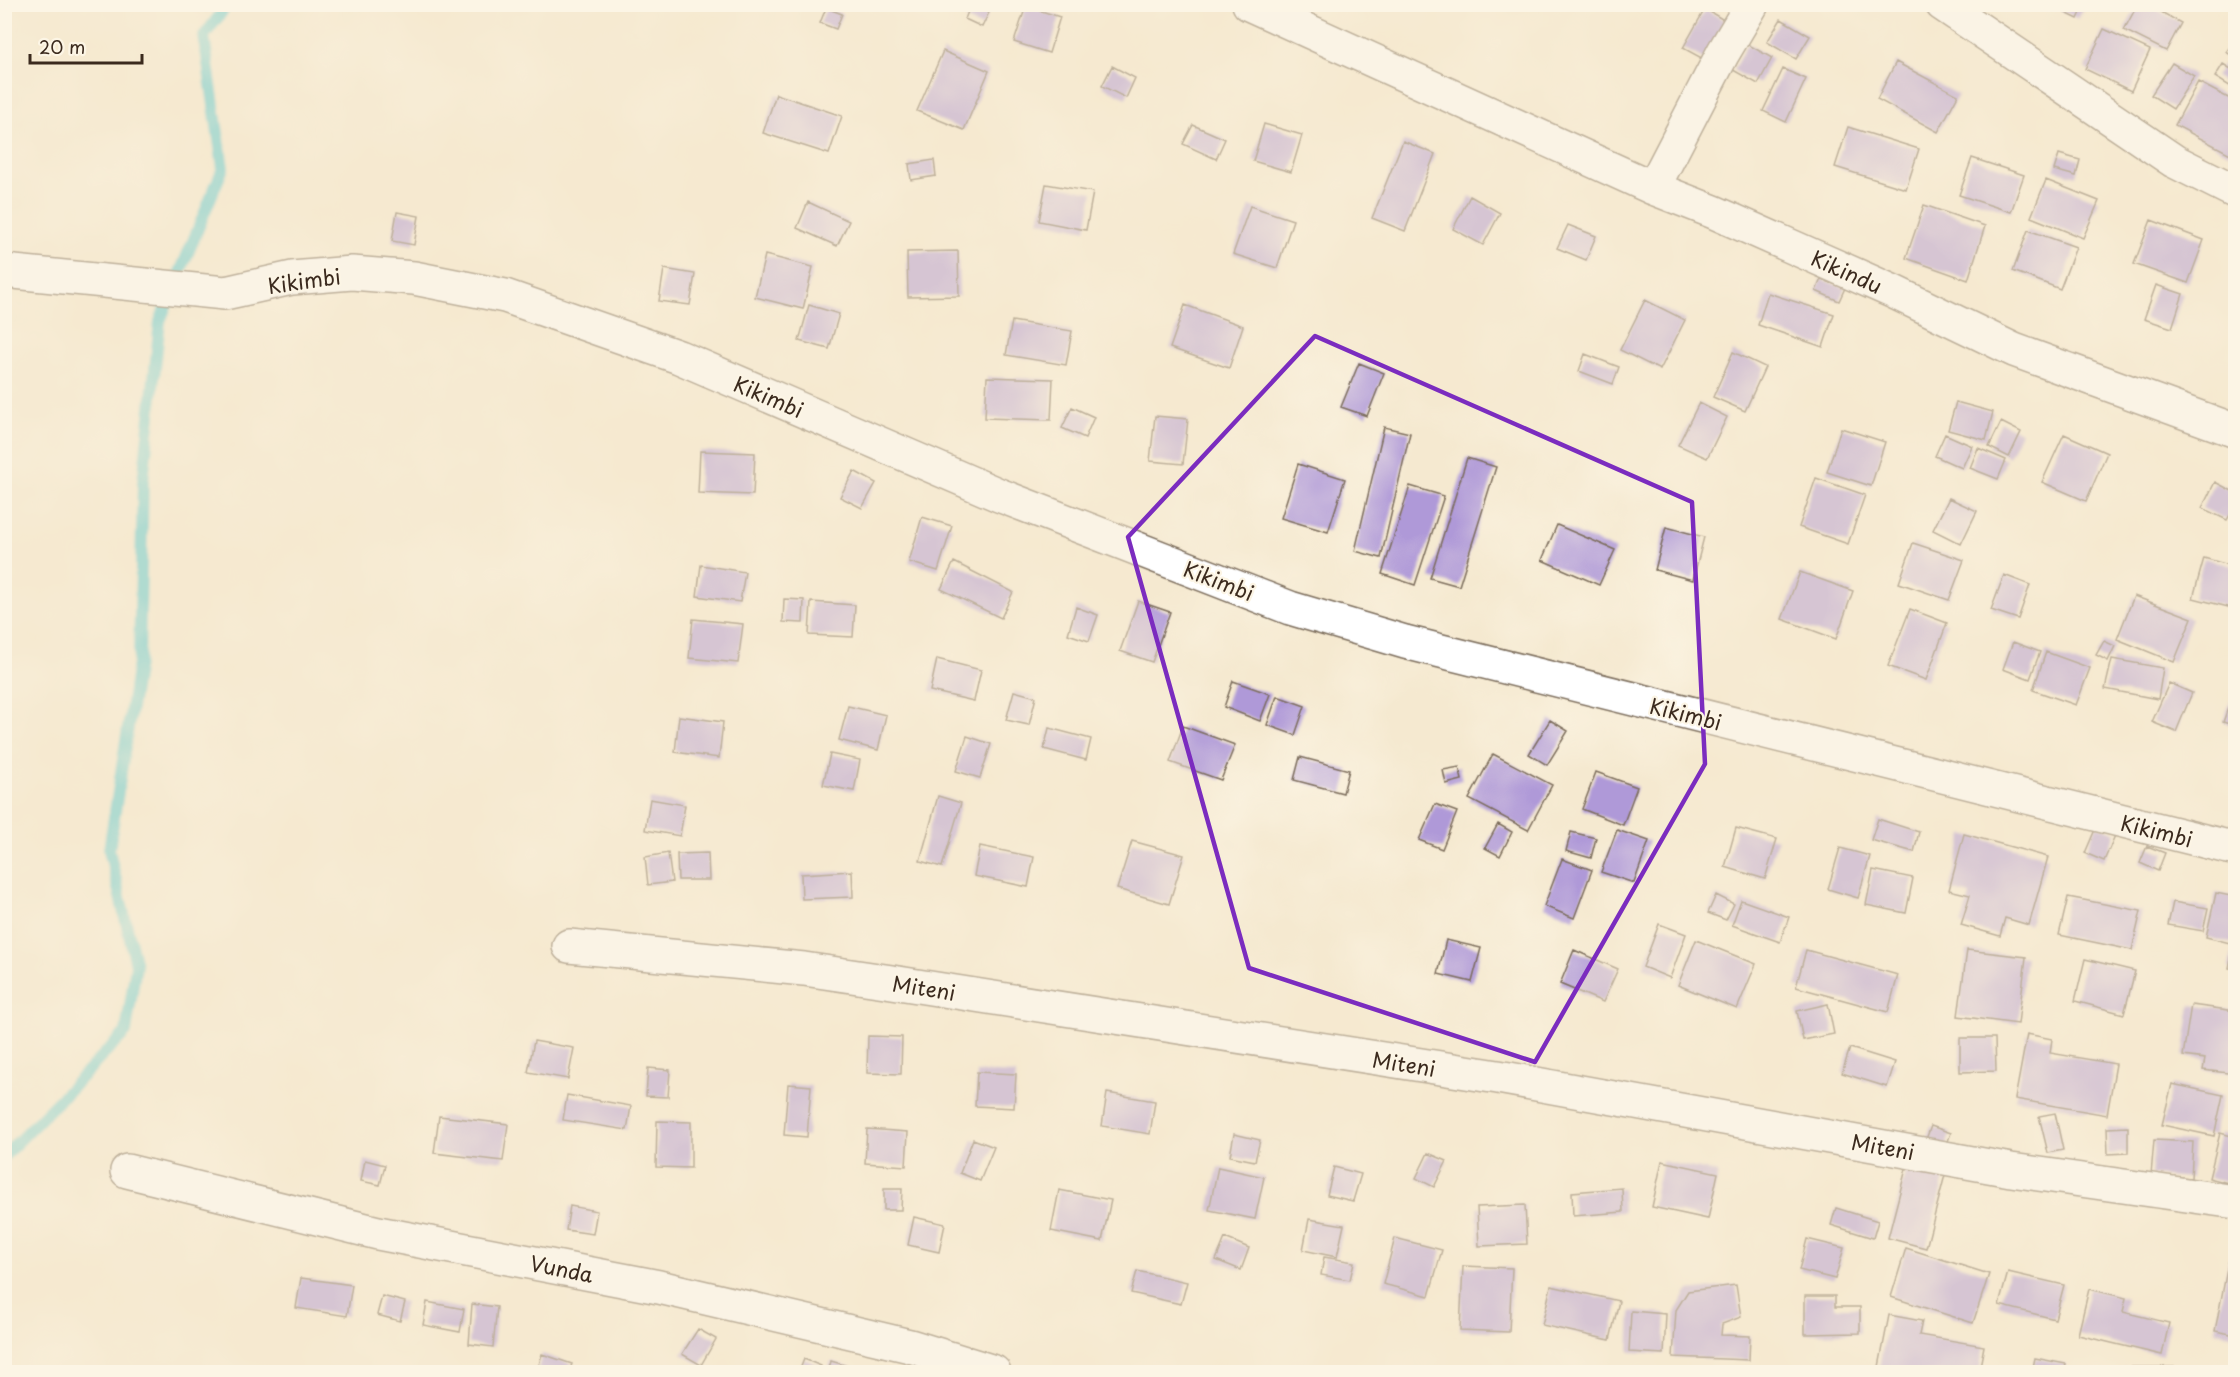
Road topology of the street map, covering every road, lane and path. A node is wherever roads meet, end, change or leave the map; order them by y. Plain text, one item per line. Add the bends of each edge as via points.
1 (1248, 4) edge
2 (1752, 4) edge
3 (1942, 4) edge
4 (1653, 188) junction
5 (2235, 192) edge
6 (4, 271) edge
7 (2235, 430) edge
8 (2235, 849) edge
9 (569, 946) dead end
10 (128, 1171) dead end
11 (2235, 1202) edge
12 (994, 1372) edge

1 - 4 street, Kikindu
2 - 4 street
3 - 5 street via 2174,161
4 - 7 street, Kikindu via 1894,291 2014,350
6 - 8 street, Kikimbi via 225,293 292,278 352,273 414,278 505,296 679,357 999,495 1290,608 1405,642
9 - 11 street, Miteni via 804,969 892,982 1498,1077 2011,1170
10 - 12 street, Vunda via 378,1233 660,1287 910,1346

